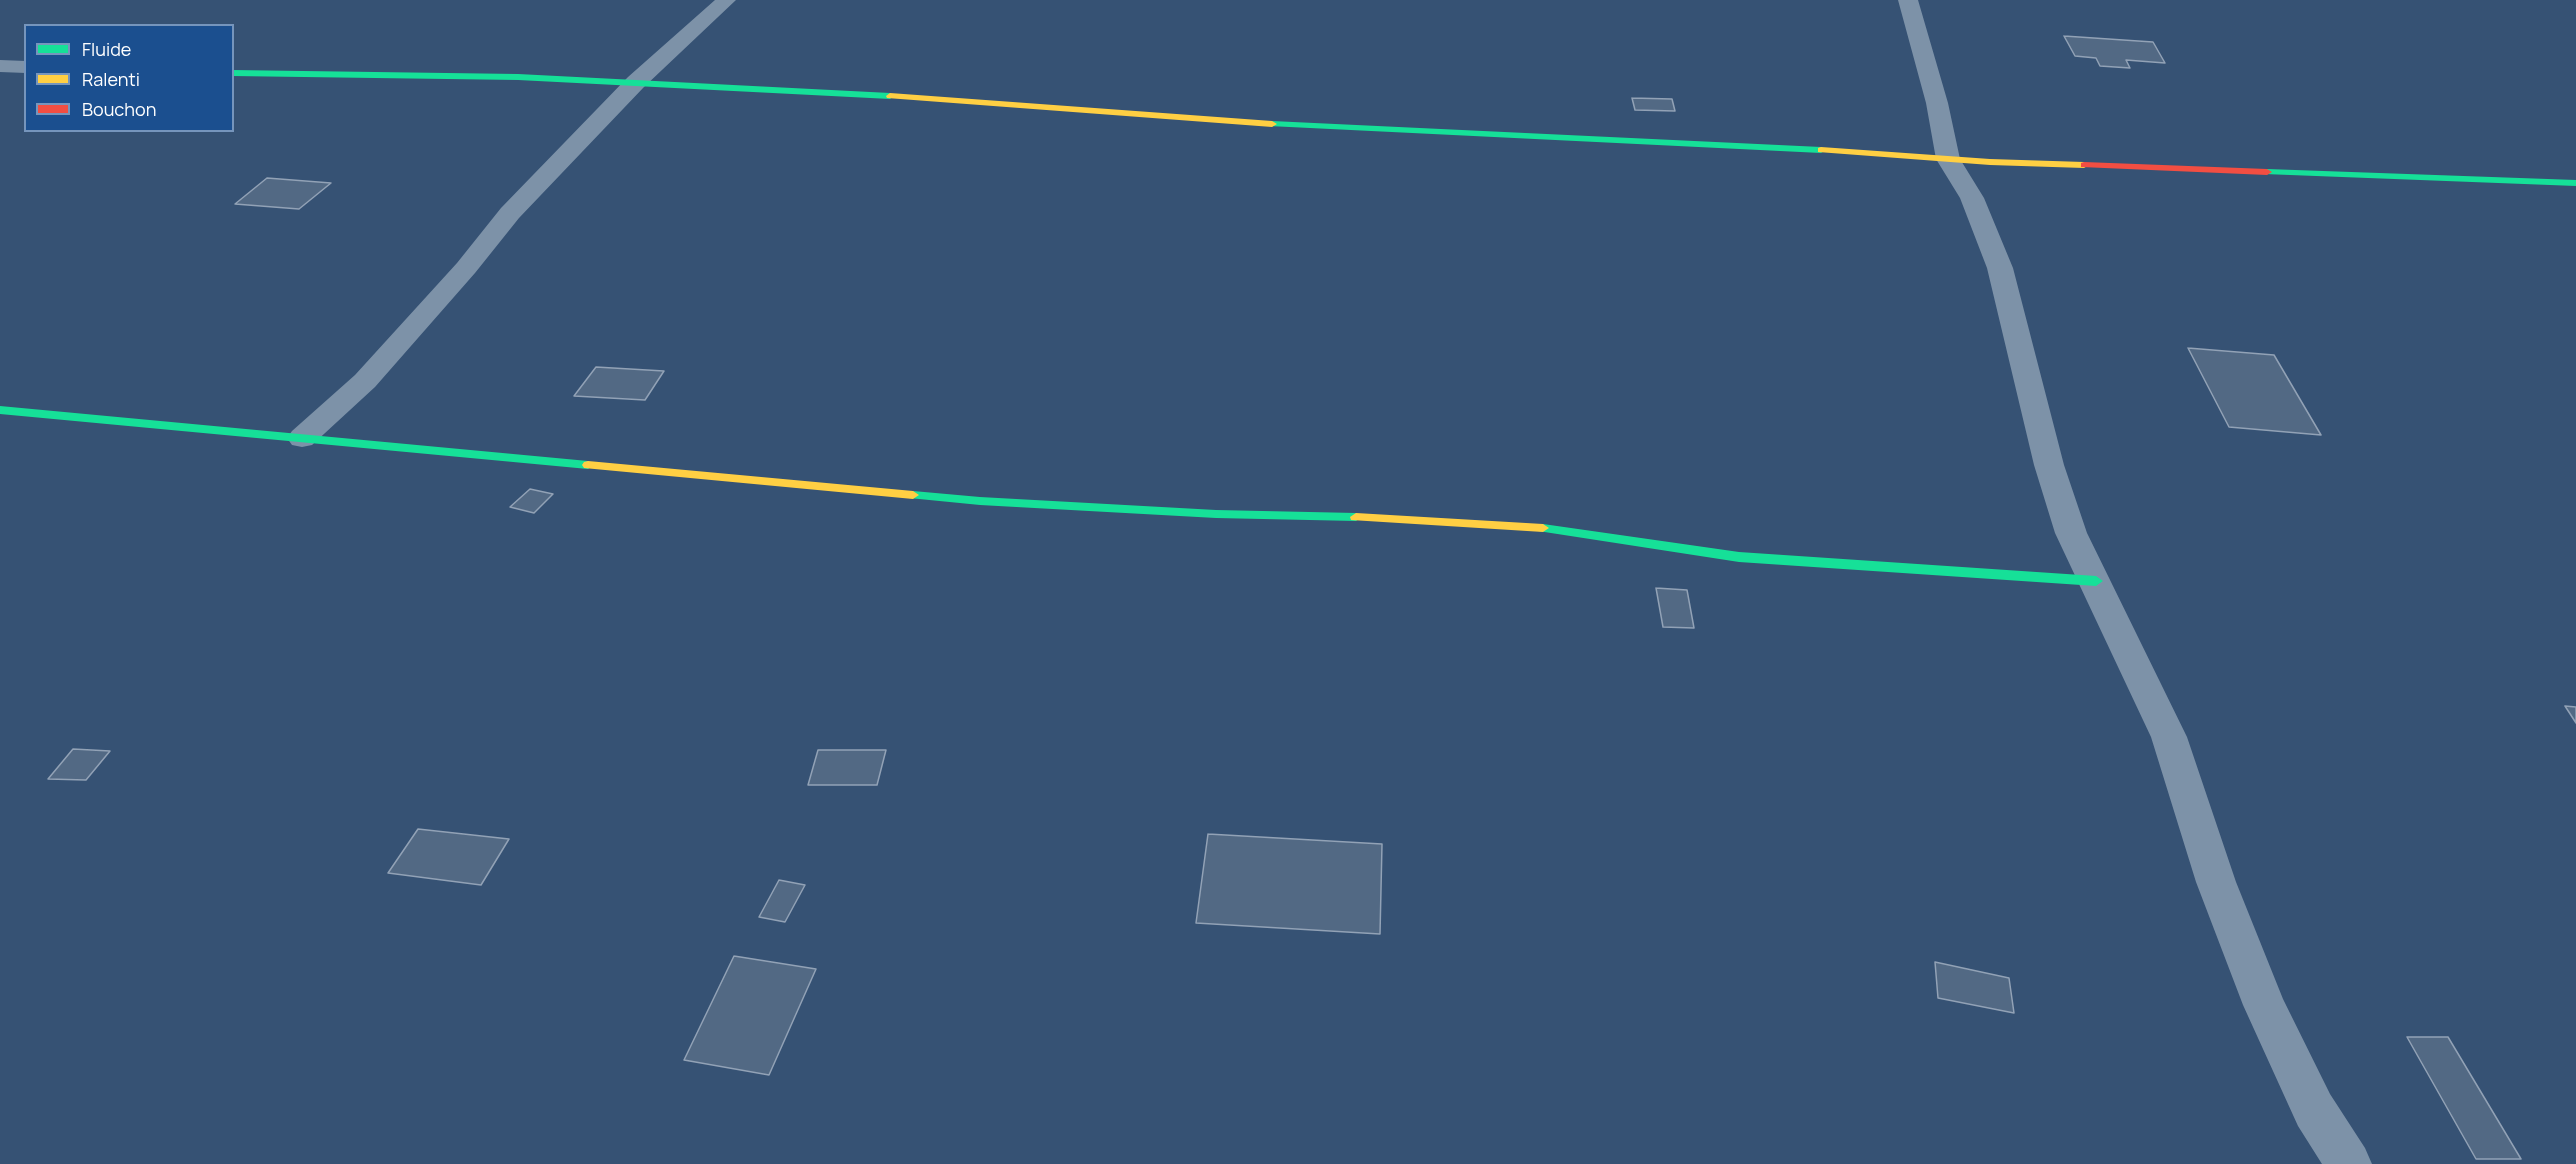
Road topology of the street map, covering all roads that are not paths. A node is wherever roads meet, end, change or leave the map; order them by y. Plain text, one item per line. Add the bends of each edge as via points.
1 (726, 0) edge
2 (1908, 0) edge
3 (0, 66) edge
4 (24, 67) edge
5 (234, 73) edge
6 (636, 82) junction
7 (1948, 159) junction
8 (2574, 186) edge
9 (0, 410) edge
10 (302, 438) junction
11 (2096, 581) junction
12 (2349, 1164) edge

1 - 6 street
2 - 7 street
3 - 4 street
5 - 6 street via 455,74
6 - 7 street via 956,100 1216,121
6 - 10 street via 510,213 365,381
7 - 8 street
7 - 11 street via 1972,198 2000,268 2049,465 2071,533
9 - 10 street
10 - 11 street via 980,501 1478,523 1554,529 1739,557
11 - 12 street via 2169,737 2216,882 2265,1005 2314,1110

